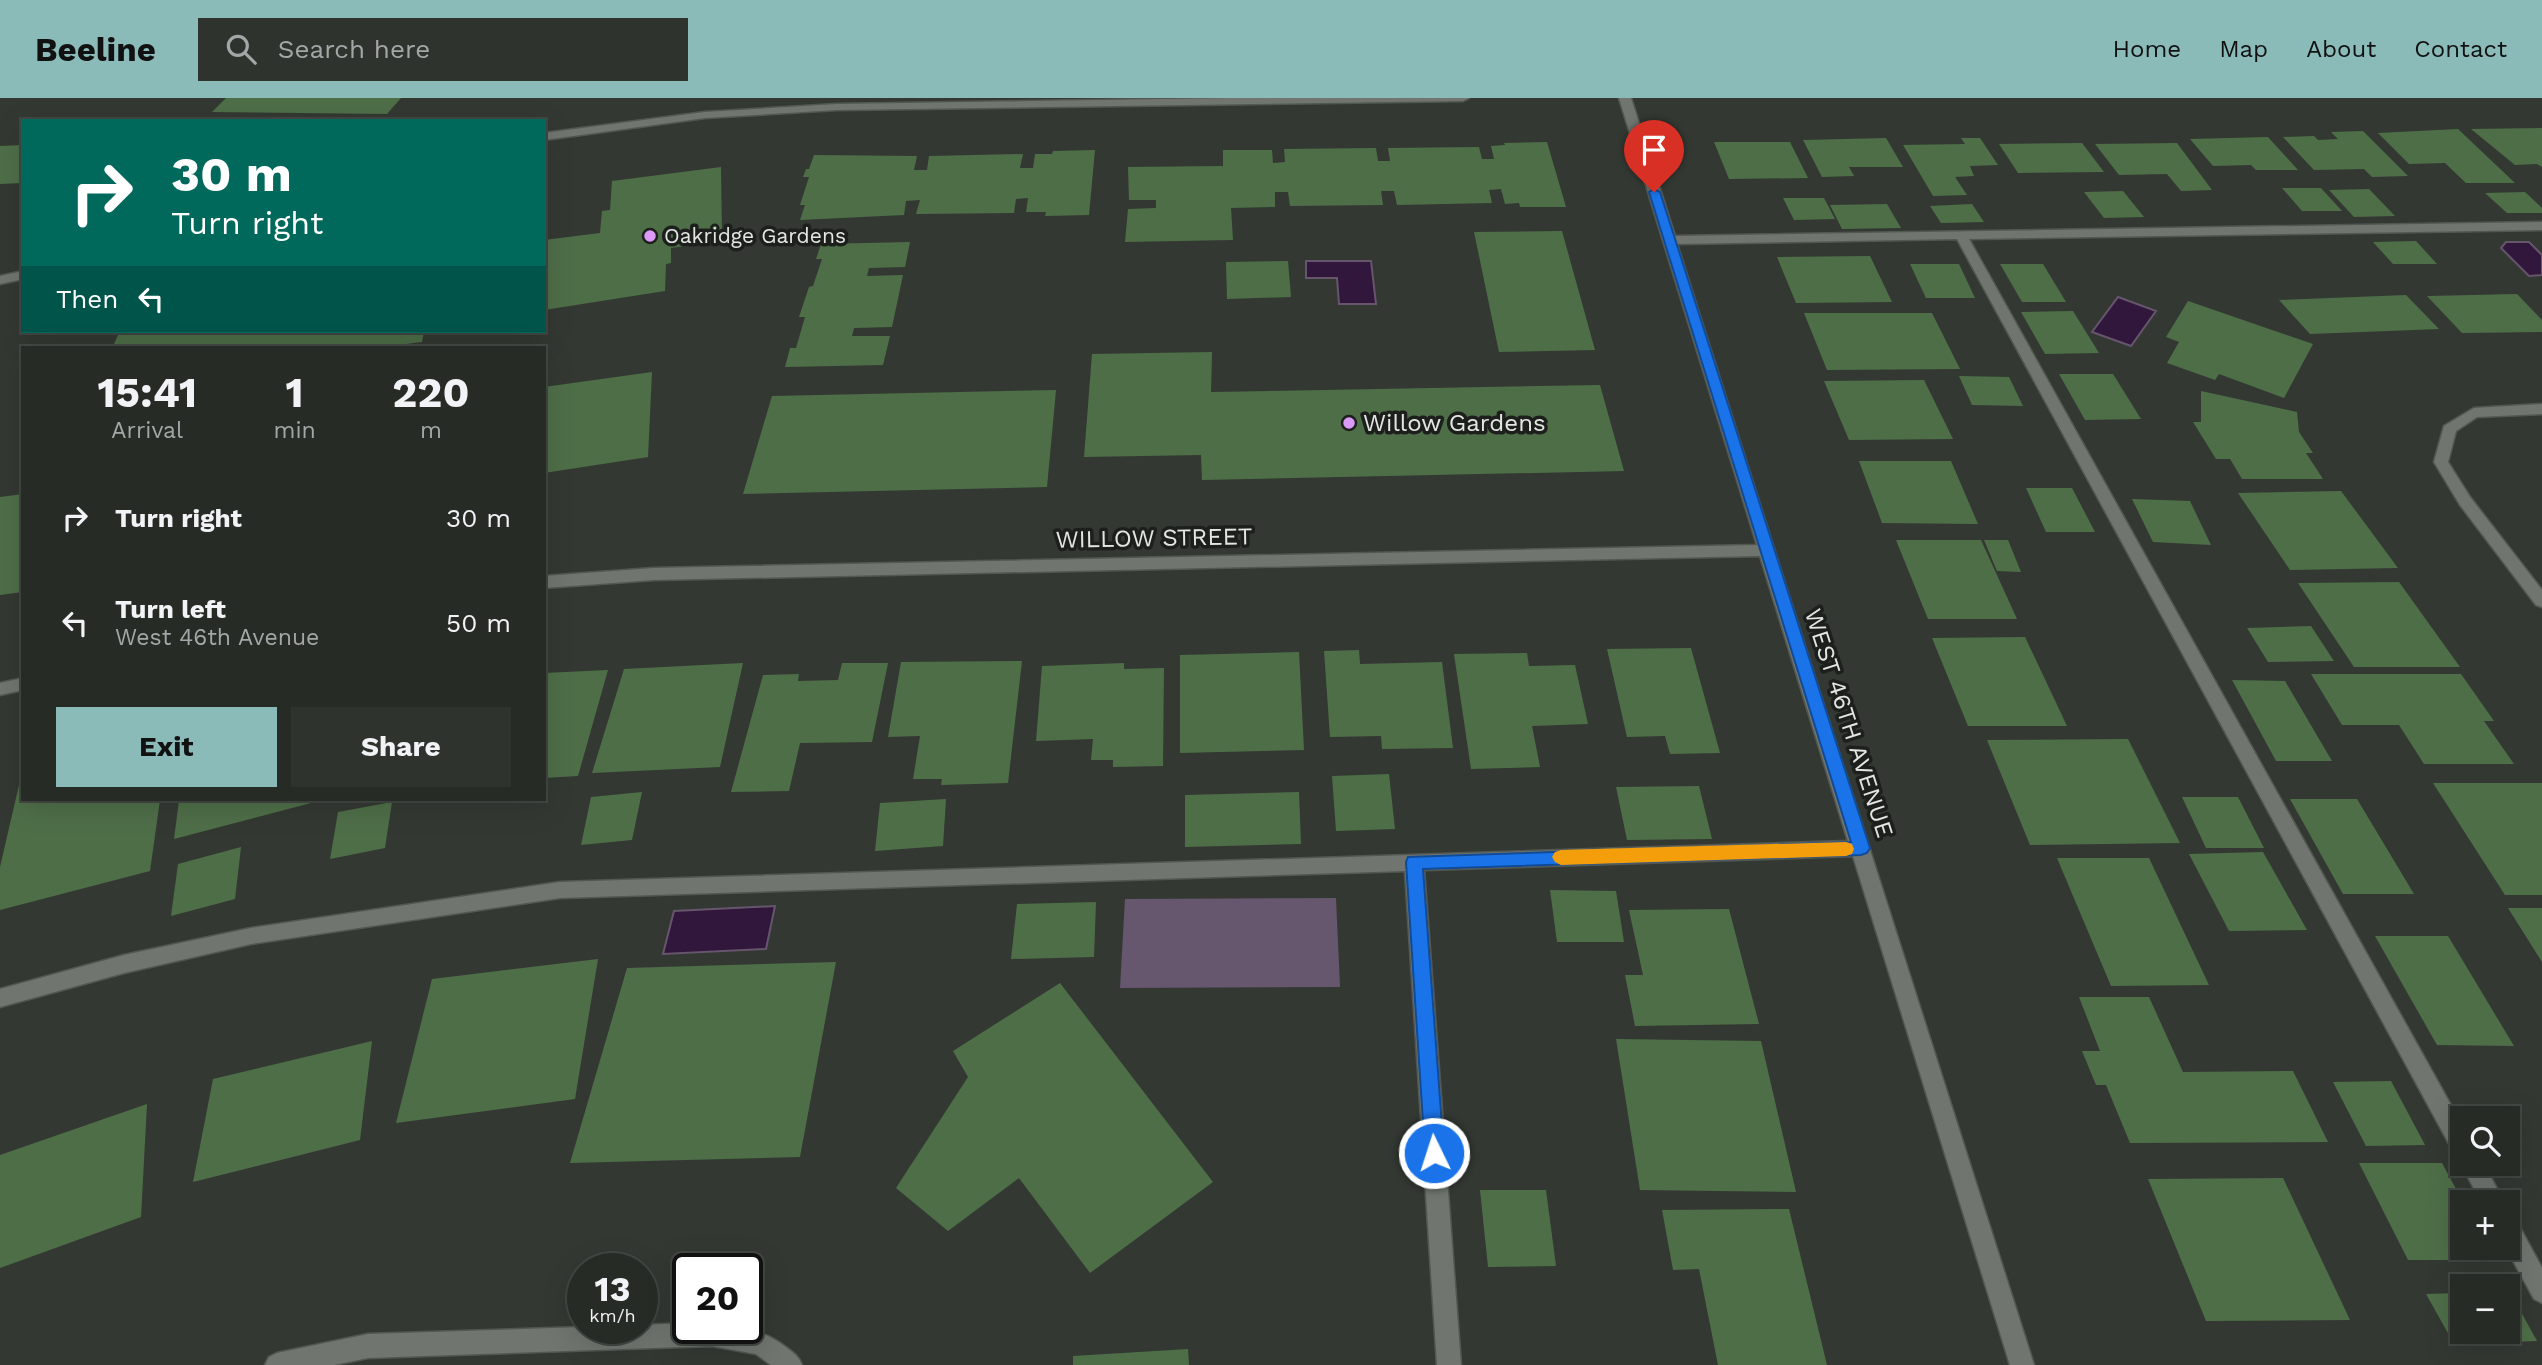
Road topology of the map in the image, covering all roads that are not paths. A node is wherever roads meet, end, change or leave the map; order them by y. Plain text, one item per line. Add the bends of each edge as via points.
1 (1463, 98) edge
2 (1625, 98) edge
3 (1088, 101) edge
4 (546, 137) edge
5 (2542, 226) edge
6 (1962, 237) junction
7 (1669, 240) junction
8 (21, 275) edge
9 (0, 280) edge
10 (2542, 409) edge
11 (1765, 550) junction
12 (546, 582) edge
13 (2542, 601) edge
14 (21, 684) edge
15 (0, 689) edge
16 (1861, 848) junction
17 (1414, 862) junction
18 (0, 998) edge
19 (2450, 1124) edge
20 (2520, 1250) edge
21 (2542, 1291) edge
22 (291, 1363) edge
23 (790, 1365) edge
24 (1449, 1365) edge
25 (2022, 1365) edge

1 - 3 street
2 - 7 street, WEST 46TH AVENUE
3 - 4 street via 752,111
5 - 6 street
6 - 7 street
6 - 19 street
7 - 11 street, WEST 46TH AVENUE
8 - 9 street
10 - 13 street via 2474,413 2449,429 2441,462 2465,502
11 - 12 street, WILLOW STREET via 653,574
11 - 16 street, WEST 46TH AVENUE
14 - 15 street
16 - 17 street
16 - 25 street, WEST 46TH AVENUE
17 - 18 street via 560,890 251,936
17 - 24 street
20 - 21 street
22 - 23 street via 368,1346 712,1334 761,1343

